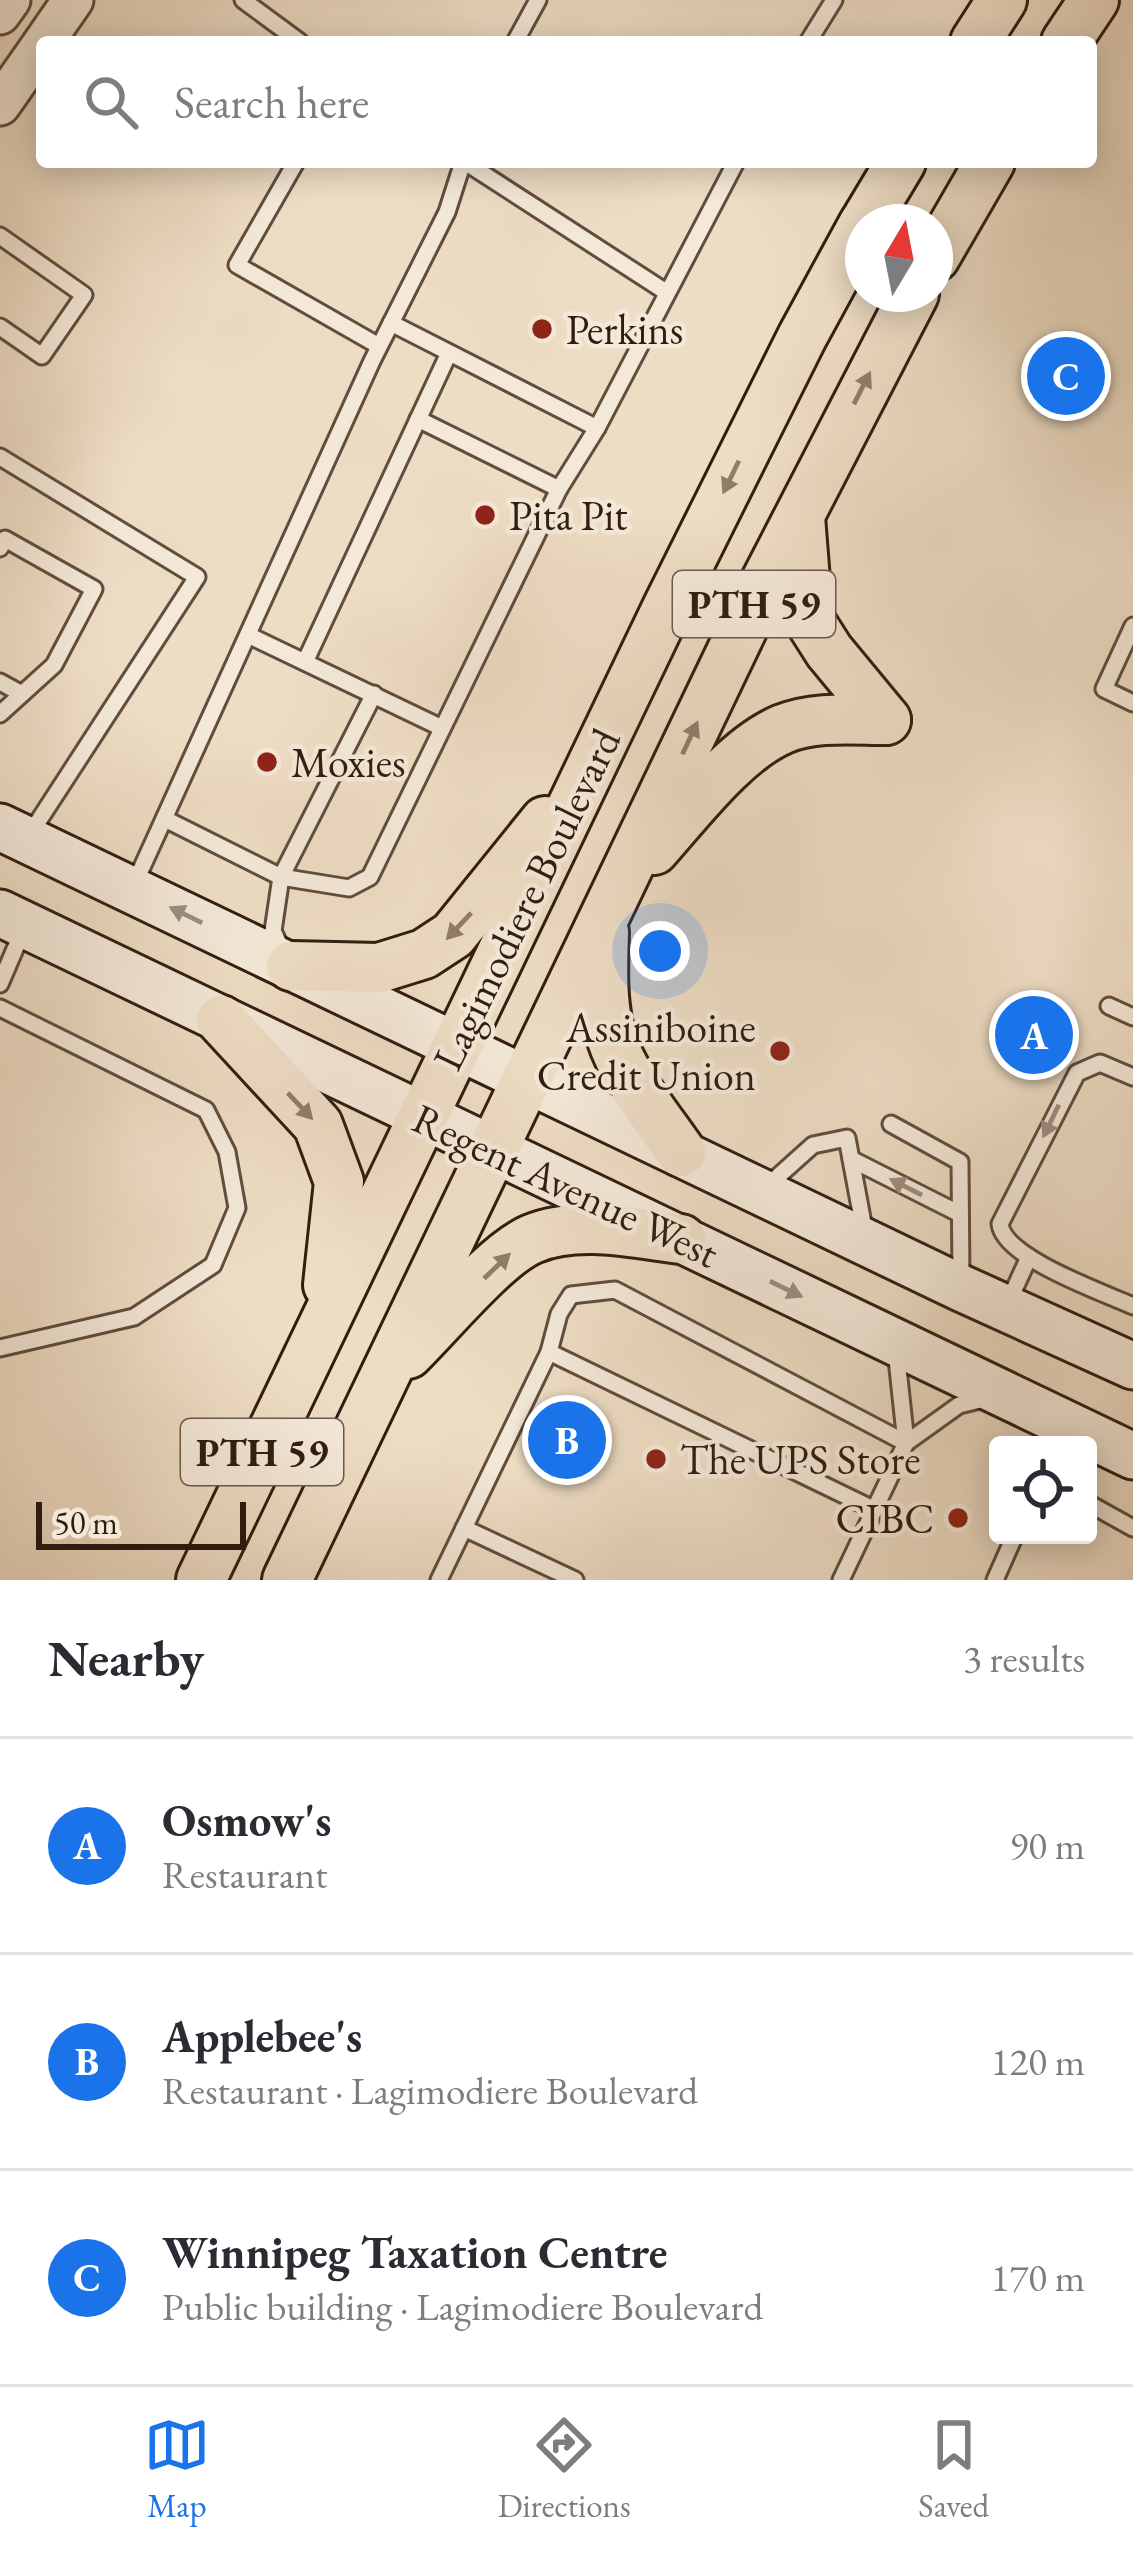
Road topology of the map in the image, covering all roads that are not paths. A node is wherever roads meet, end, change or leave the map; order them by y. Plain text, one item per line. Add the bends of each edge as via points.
1 (10, 0) edge
2 (74, 0) edge
3 (243, 0) edge
4 (538, 0) edge
5 (835, 0) edge
6 (1002, 0) edge
7 (1094, 0) edge
8 (0, 14) edge
9 (48, 36) edge
10 (292, 36) edge
11 (518, 36) edge
12 (812, 36) edge
13 (979, 36) edge
14 (1070, 36) edge
15 (36, 53) edge
16 (0, 104) edge
17 (293, 168) edge
18 (462, 168) edge
19 (473, 168) edge
20 (733, 168) edge
21 (897, 168) edge
22 (987, 168) edge
23 (876, 204) edge
24 (953, 226) edge
25 (0, 236) edge
26 (845, 259) edge
27 (666, 292) junction
28 (904, 312) edge
29 (391, 323) junction
30 (0, 327) edge
31 (379, 346) junction
32 (449, 353) junction
33 (418, 419) junction
34 (597, 428) junction
35 (0, 457) edge
36 (559, 489) junction
37 (800, 510) junction
38 (0, 548) edge
39 (1133, 626) edge
40 (248, 635) junction
41 (305, 662) junction
42 (0, 682) edge
43 (22, 694) junction
44 (374, 694) junction
45 (1133, 703) edge
46 (0, 714) edge
47 (442, 728) junction
48 (587, 772) junction
49 (165, 819) junction
50 (13, 833) edge
51 (281, 877) junction
52 (132, 890) junction
53 (611, 904) junction
54 (13, 919) edge
55 (291, 966) junction
56 (0, 984) edge
57 (1109, 1006) dead end
58 (0, 1008) edge
59 (1133, 1017) edge
60 (221, 1020) junction
61 (456, 1046) junction
62 (1133, 1077) edge
63 (527, 1080) junction
64 (422, 1115) junction
65 (891, 1124) dead end
66 (493, 1150) junction
67 (681, 1152) junction
68 (851, 1159) junction
69 (762, 1191) junction
70 (960, 1214) junction
71 (681, 1239) junction
72 (866, 1242) junction
73 (1030, 1257) junction
74 (961, 1288) junction
75 (1133, 1306) edge
76 (1006, 1307) junction
77 (323, 1325) junction
78 (895, 1342) junction
79 (0, 1348) edge
80 (549, 1352) junction
81 (1133, 1366) edge
82 (384, 1378) junction
83 (1005, 1393) junction
84 (906, 1443) junction
85 (1133, 1456) edge
86 (873, 1509) junction
87 (1097, 1510) edge
88 (464, 1528) junction
89 (1133, 1528) edge
90 (1011, 1544) edge
91 (201, 1580) edge
92 (287, 1580) edge
93 (439, 1580) edge
94 (575, 1580) edge
95 (841, 1580) edge
96 (995, 1580) edge

1 - 8 street
2 - 9 street
3 - 10 lane
4 - 11 lane
5 - 12 lane
6 - 13 main road
7 - 14 main road
15 - 16 street
17 - 31 lane via 237,265
18 - 29 lane
19 - 27 lane
20 - 27 lane
21 - 23 main road, Lagimodiere Boulevard / PTH 59
22 - 24 main road
25 - 30 lane via 84,295 42,356
26 -> 48 main road, Lagimodiere Boulevard / PTH 59
27 - 34 lane
37 -> 28 main road, Lagimodiere Boulevard / PTH 59
29 - 31 lane
29 - 32 lane
31 - 40 lane
32 - 33 lane
32 - 34 lane
33 - 36 lane
33 - 41 lane
34 - 36 lane
35 - 50 lane via 197,577
36 - 47 lane
53 -> 37 main road, Lagimodiere Boulevard / PTH 59
37 - 53 main road via 808,618 892,724 825,720 764,739 712,784
38 - 43 lane via 5,538 94,590 54,665
39 - 45 lane via 1104,689
40 - 41 lane
40 - 49 lane
41 - 44 lane
42 - 43 lane
43 - 46 lane
44 - 47 lane
44 - 51 lane
47 - 51 lane via 370,877 349,889
48 -> 55 main road via 440,944 379,968
48 - 61 main road, Lagimodiere Boulevard / PTH 59
49 - 51 lane
49 - 52 lane
50 - 52 main road, Regent Avenue West
51 - 55 lane via 273,932
55 -> 52 main road, Regent Avenue West
53 - 63 main road, Lagimodiere Boulevard / PTH 59
53 - 67 main road via 604,1006 612,1039
54 - 56 lane
54 - 60 main road, Regent Avenue West
55 - 61 main road, Regent Avenue West
57 - 59 lane
58 - 79 lane via 206,1110 227,1152 238,1208 213,1265 134,1317
60 - 64 main road, Regent Avenue West
60 -> 77 main road via 318,1125 330,1154 339,1182
61 - 63 main road, Regent Avenue West
61 - 64 main road, Lagimodiere Boulevard / PTH 59
62 -> 73 lane via 1100,1063 1067,1088 1000,1224 1001,1235
63 - 66 main road, Lagimodiere Boulevard / PTH 59
63 - 67 main road, Regent Avenue West
64 - 66 main road, Regent Avenue West
64 - 77 main road, Lagimodiere Boulevard / PTH 59
65 - 70 lane via 960,1162
66 - 71 main road, Regent Avenue West
66 - 82 main road, Lagimodiere Boulevard / PTH 59
67 - 69 main road, Regent Avenue West
68 - 69 lane via 847,1138 813,1145
70 -> 68 lane
68 - 72 lane
69 - 72 main road, Regent Avenue West
70 - 74 lane
71 -> 78 main road, Regent Avenue West
82 -> 71 main road via 531,1239 581,1229
72 - 74 main road, Regent Avenue West
73 - 75 lane
73 - 76 lane
74 - 76 main road, Regent Avenue West
76 - 81 main road, Regent Avenue West
77 - 91 main road, Lagimodiere Boulevard / PTH 59
78 - 83 main road, Regent Avenue West
78 - 84 lane
80 - 84 lane via 571,1295 615,1290
80 - 86 lane
80 - 88 lane
82 - 92 main road, Lagimodiere Boulevard / PTH 59
83 - 84 lane via 959,1405
83 - 85 main road, Regent Avenue West
84 - 86 lane
86 - 95 lane
87 - 89 lane
88 - 93 lane
88 - 94 lane
90 - 96 lane

